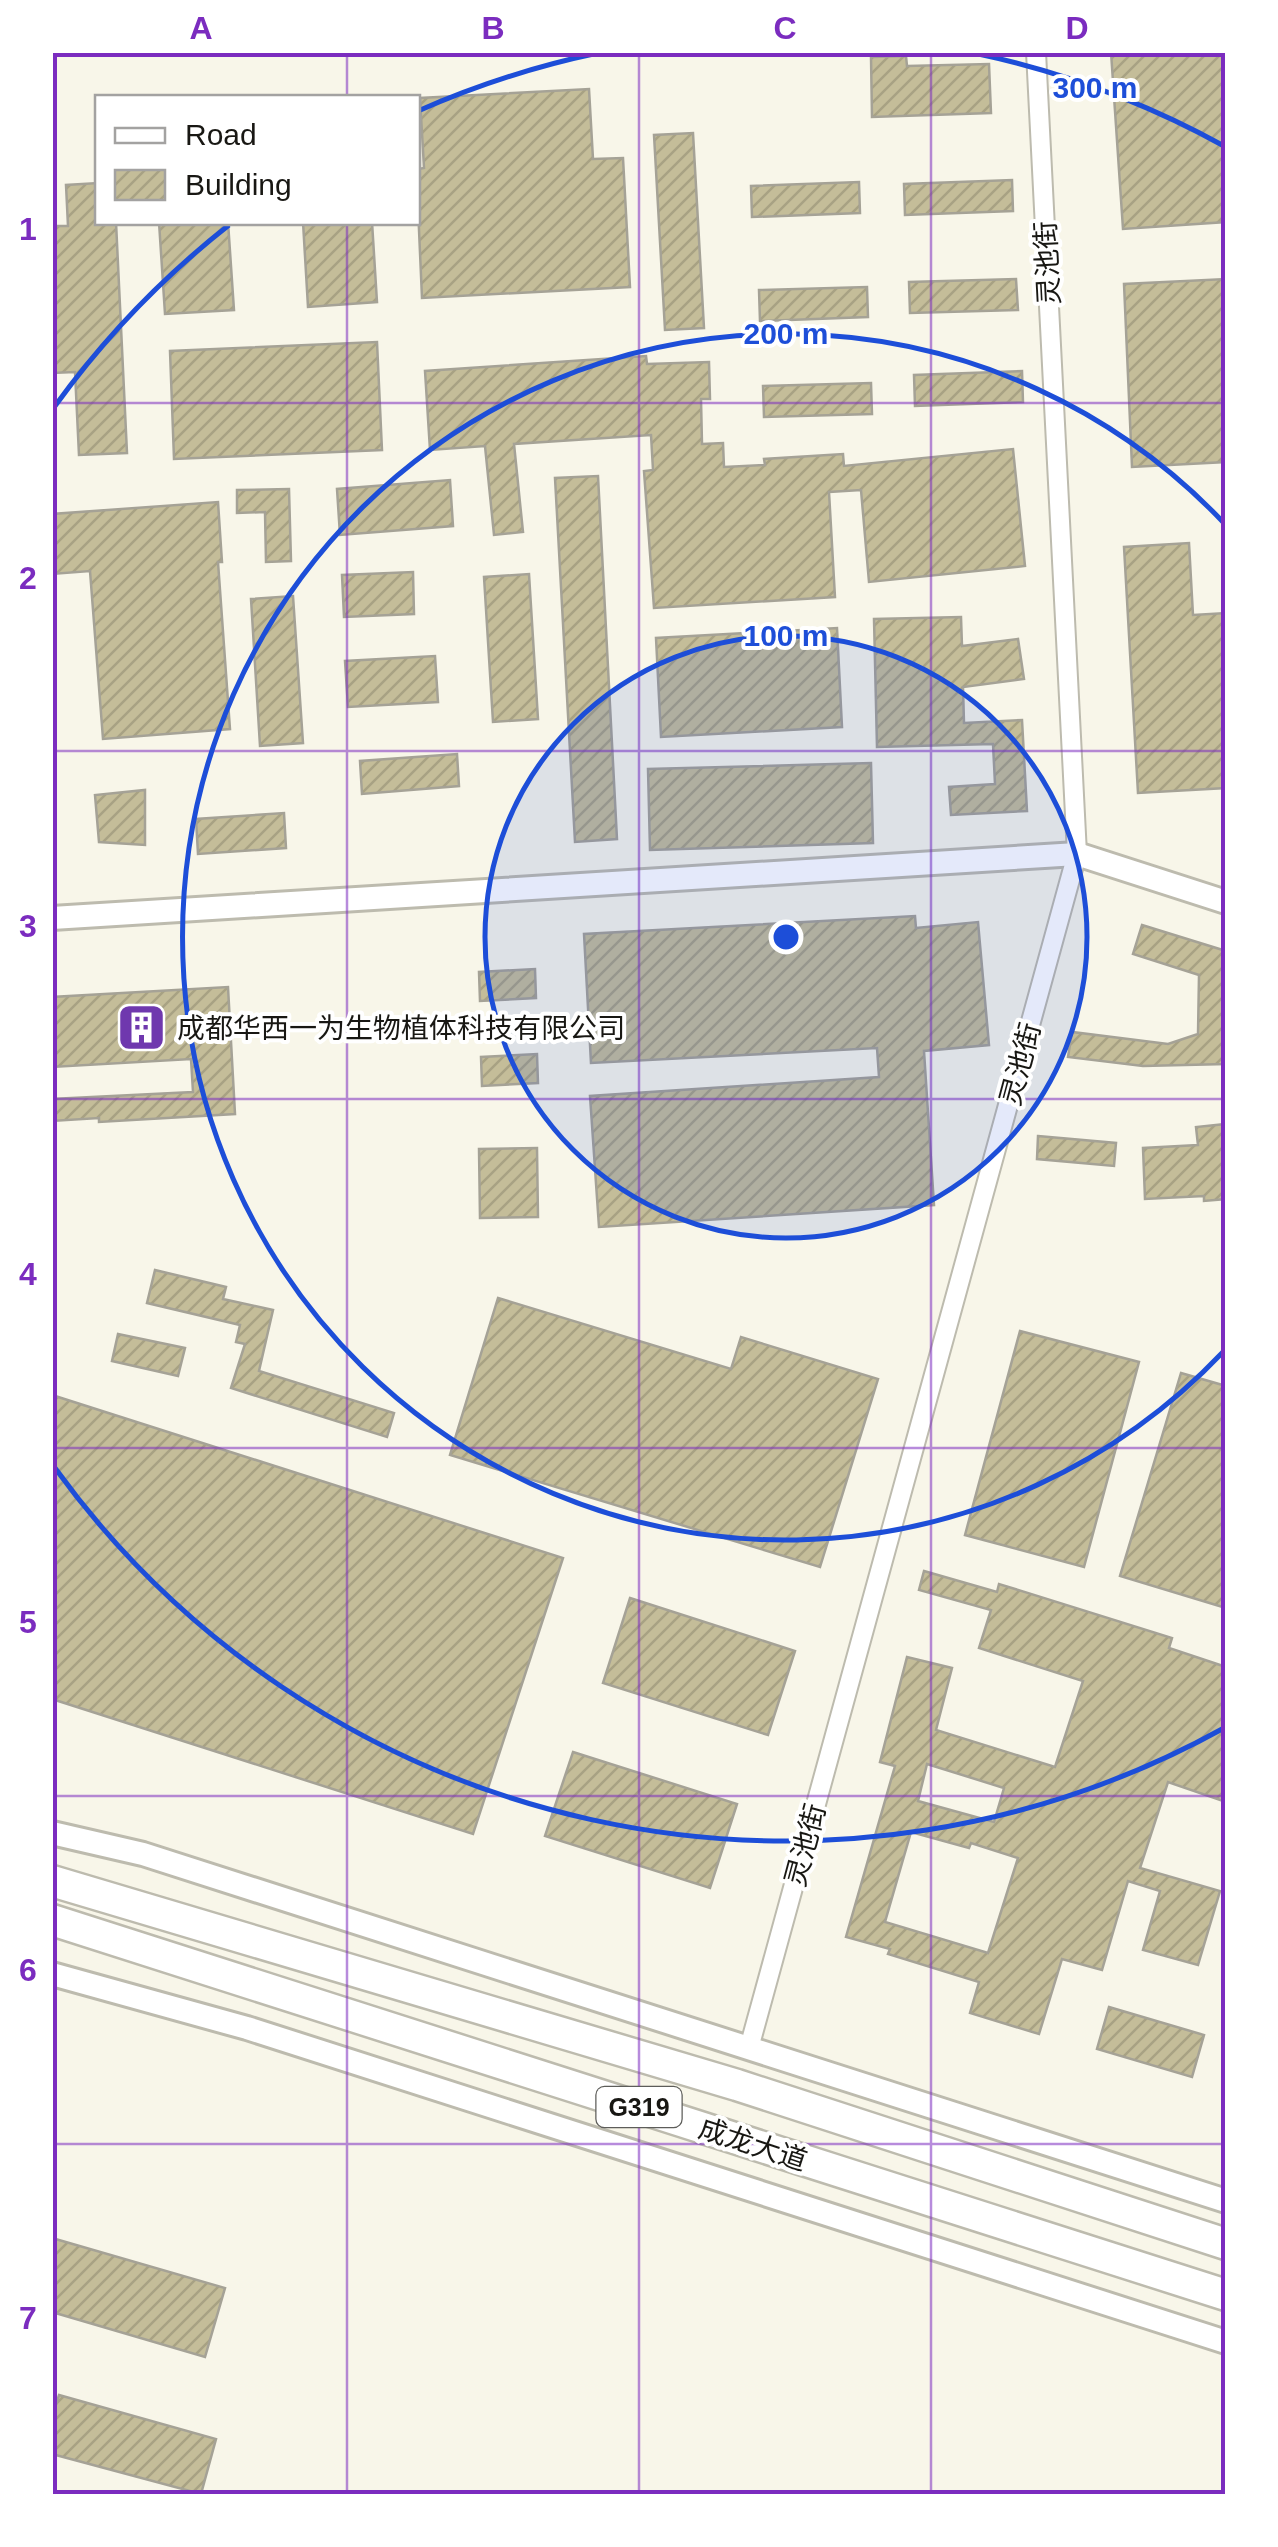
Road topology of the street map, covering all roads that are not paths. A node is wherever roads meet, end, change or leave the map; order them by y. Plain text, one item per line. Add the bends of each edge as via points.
1 (1036, 52) edge
2 (1077, 854) junction
3 (1226, 902) edge
4 (52, 918) edge
5 (52, 1833) edge
6 (52, 1881) edge
7 (52, 1920) edge
8 (52, 1974) edge
9 (749, 2048) junction
10 (1226, 2201) edge
11 (1226, 2244) edge
12 (1226, 2295) edge
13 (1226, 2342) edge

1 - 2 street, 灵池街
2 - 3 street
2 - 4 street
2 - 9 street, 灵池街
5 - 9 street via 143,1854
6 - 11 highway, 成龙大道 / G319 via 738,2085
7 - 12 highway, 成龙大道 / G319
8 - 13 street via 266,2034
9 - 10 street

